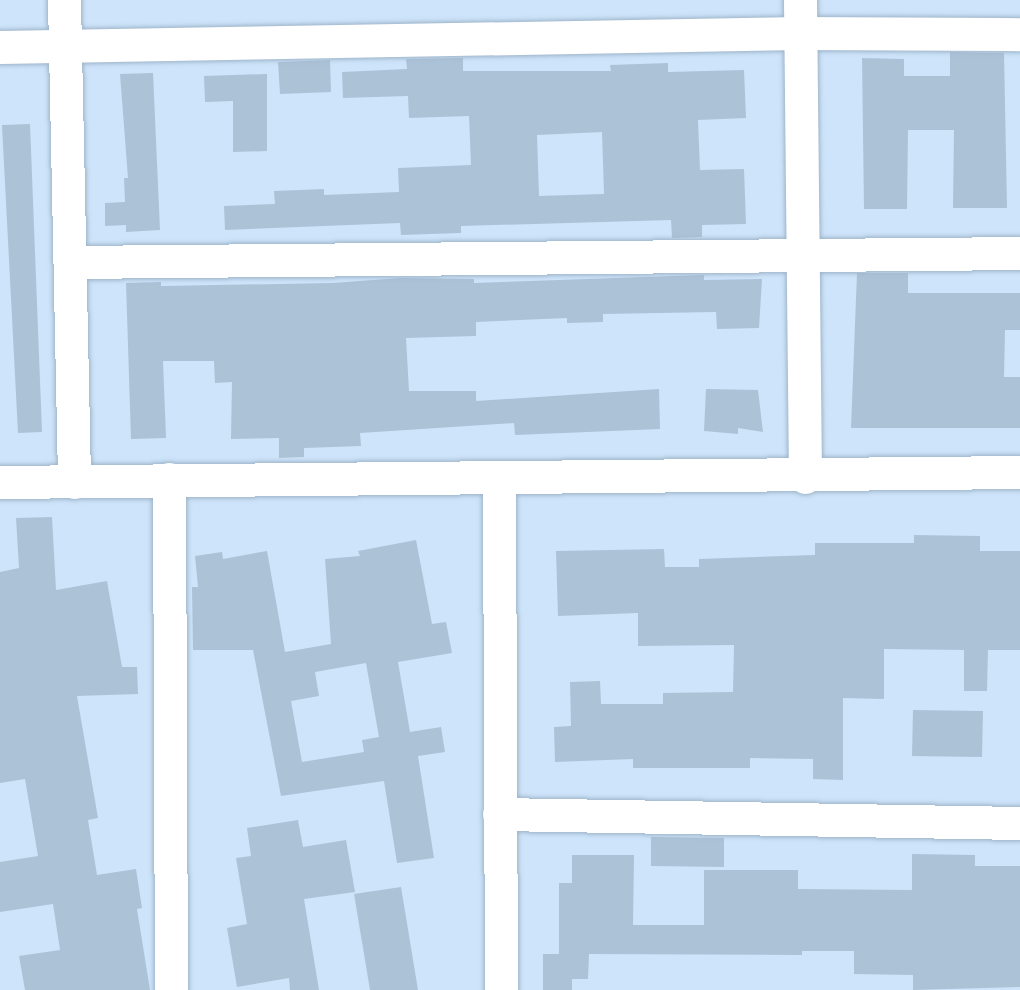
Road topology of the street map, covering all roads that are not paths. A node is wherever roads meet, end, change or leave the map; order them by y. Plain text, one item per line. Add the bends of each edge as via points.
1 (64, 0) edge
2 (800, 0) edge
3 (799, 33) junction
4 (1020, 34) edge
5 (63, 45) junction
6 (0, 47) edge
7 (802, 253) junction
8 (1020, 253) edge
9 (70, 262) junction
10 (1020, 472) edge
11 (805, 477) junction
12 (169, 479) junction
13 (499, 479) junction
14 (0, 482) edge
15 (74, 482) junction
16 (499, 814) junction
17 (1020, 823) edge
18 (171, 990) edge
19 (501, 990) edge

1 - 5 street
2 - 3 street
3 - 4 street
3 - 5 street
3 - 7 street
5 - 6 street
5 - 9 street
7 - 8 street
7 - 9 street
7 - 11 street
9 - 15 street
10 - 11 street
11 - 13 street
12 - 13 street
12 - 15 street
12 - 18 street
13 - 16 street
14 - 15 street
16 - 17 street
16 - 19 street

